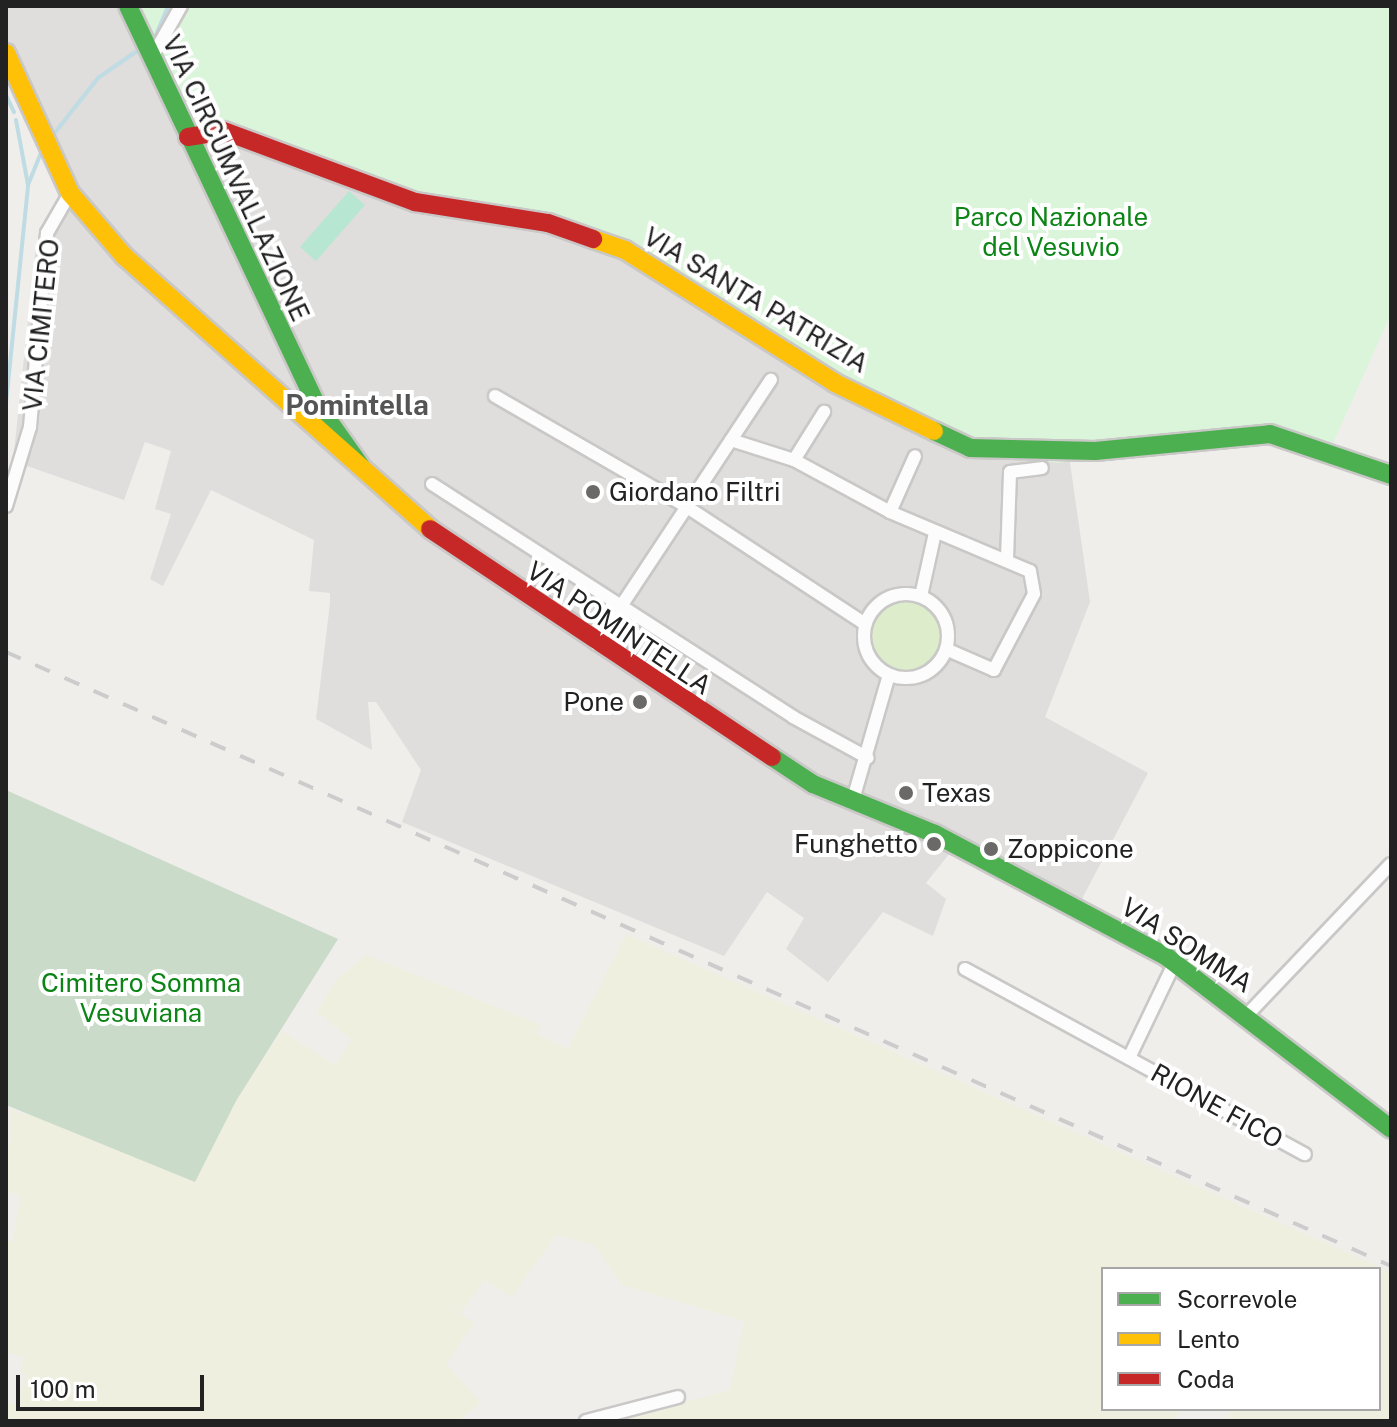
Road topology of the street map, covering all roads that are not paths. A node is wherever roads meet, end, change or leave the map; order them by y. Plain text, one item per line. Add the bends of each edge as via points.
1 (128, 6) edge
2 (181, 6) edge
3 (6, 53) edge
4 (151, 59) junction
5 (188, 137) junction
6 (70, 193) junction
7 (771, 380) dead end
8 (495, 396) dead end
9 (305, 407) junction
10 (824, 412) dead end
11 (731, 440) junction
12 (915, 456) dead end
13 (794, 460) junction
14 (1042, 468) dead end
15 (1391, 475) edge
16 (432, 484) dead end
17 (684, 505) junction
18 (6, 506) edge
19 (890, 512) junction
20 (935, 533) junction
21 (1007, 559) junction
22 (921, 596) junction
23 (622, 600) junction
24 (865, 624) junction
25 (596, 644) junction
26 (946, 649) junction
27 (889, 675) junction
28 (868, 758) junction
29 (852, 803) junction
30 (935, 834) joint
31 (1391, 864) edge
32 (1175, 962) junction
33 (965, 969) dead end
34 (1248, 1014) junction
35 (1129, 1058) junction
36 (1391, 1129) edge
37 (1305, 1154) dead end
38 (678, 1397) dead end
39 (586, 1421) edge

1 - 4 street, VIA CIRCUMVALLAZIONE
2 - 4 street
3 - 6 street, VIA POMINTELLA
4 - 5 street, VIA CIRCUMVALLAZIONE
5 - 9 street, VIA CIRCUMVALLAZIONE via 298,372
5 - 15 street, VIA SANTA PATRIZIA via 224,131 415,202 548,223 625,250 835,383 970,448 1009,455 1270,434
6 - 9 street, VIA POMINTELLA via 124,256 270,391
6 - 18 street, VIA CIMITERO via 47,233 30,427
7 - 11 street
8 - 17 street
9 - 25 street, VIA POMINTELLA via 365,474 426,527
10 - 13 street
11 - 13 street
11 - 17 street
12 - 19 street
13 - 19 street
14 - 21 street via 1010,472
16 - 23 street
17 - 23 street
17 - 24 street
19 - 20 street
20 - 21 street
20 - 22 street
21 - 26 street via 1030,571 1034,594 994,670
22 - 24 street via 893,595
22 - 26 street via 941,612
23 - 25 street
23 - 28 street via 723,672
24 - 27 street via 870,659
25 - 29 street, VIA POMINTELLA via 764,756
26 - 27 street via 917,677
27 - 28 street
28 - 29 street
29 - 30 street, VIA POMINTELLA
30 - 32 street, VIA SOMMA
31 - 34 street
32 - 34 street, VIA SOMMA
32 - 35 street, RIONE FICO
33 - 35 street, RIONE FICO
34 - 36 street, VIA SOMMA
35 - 37 street, RIONE FICO
38 - 39 street

